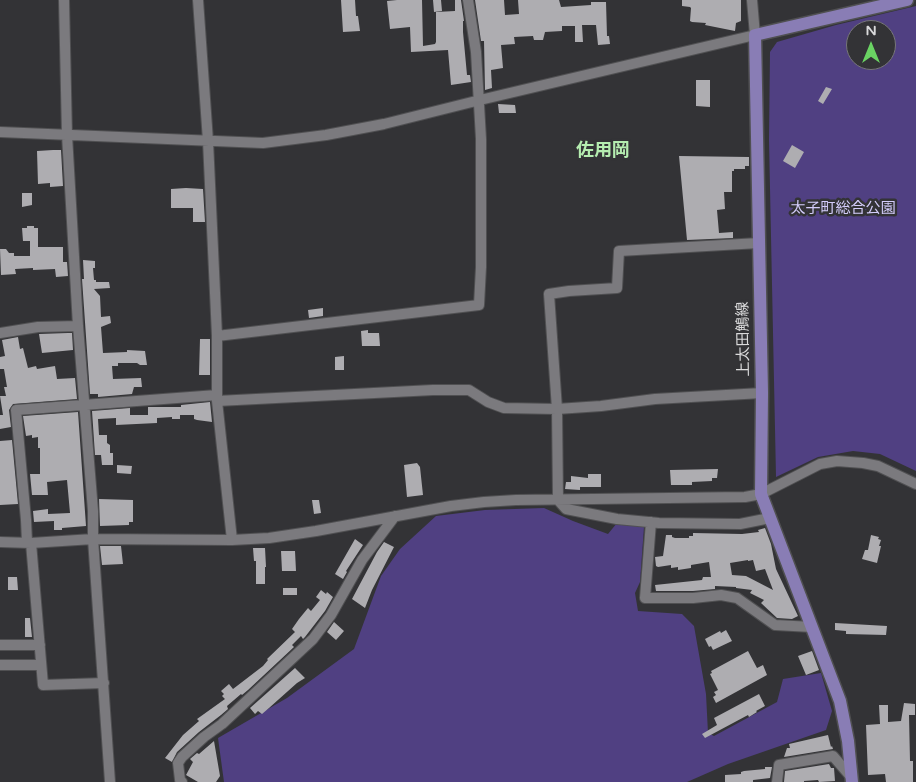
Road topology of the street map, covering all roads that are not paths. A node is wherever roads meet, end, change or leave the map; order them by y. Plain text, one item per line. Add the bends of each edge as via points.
1 (64, 0) edge
2 (198, 0) edge
3 (468, 0) edge
4 (752, 0) edge
5 (907, 0) edge
6 (755, 36) junction
7 (480, 100) junction
8 (0, 132) edge
9 (67, 135) junction
10 (208, 141) junction
11 (759, 243) junction
12 (78, 326) junction
13 (0, 333) edge
14 (217, 336) junction
15 (762, 393) junction
16 (217, 398) junction
17 (84, 405) junction
18 (557, 409) junction
19 (916, 484) edge
20 (762, 494) junction
21 (558, 500) junction
22 (395, 516) junction
23 (770, 518) junction
24 (651, 522) junction
25 (93, 539) junction
26 (232, 540) junction
27 (0, 542) edge
28 (29, 543) junction
29 (812, 627) junction
30 (0, 645) edge
31 (40, 645) junction
32 (0, 665) edge
33 (41, 665) junction
34 (104, 683) junction
35 (852, 780) edge
36 (110, 782) edge
37 (182, 782) edge
38 (777, 782) edge

1 - 9 street
2 - 10 street
3 - 7 street
4 - 6 street
5 - 6 main road
6 - 7 street
6 - 11 main road, 上太田鵤線
7 - 10 street via 326,135 262,143
7 - 14 street via 482,267 479,305
8 - 9 street
9 - 10 street
9 - 12 street
10 - 14 street
11 - 15 main road, 上太田鵤線
11 - 18 street via 619,251 617,288 548,294
12 - 13 street via 38,327
12 - 17 street
14 - 16 street
15 - 18 street
15 - 20 main road, 上太田鵤線
16 - 17 street
16 - 18 street via 469,390 504,408
16 - 26 street
17 - 25 street
17 - 28 street via 16,410
18 - 21 street
19 - 20 street via 878,466 837,461 820,464
20 - 21 street
20 - 23 main road, 上太田鵤線
21 - 22 street via 484,502
21 - 24 street via 566,509 583,514
22 - 26 street via 269,538
22 - 37 street via 362,560 331,615 313,639 182,757 178,764
23 - 24 street via 740,524
23 - 29 main road, 上太田鵤線
24 - 29 street via 645,598 736,598 775,625
25 - 26 street
25 - 28 street
25 - 34 street
27 - 28 street
28 - 31 street
29 - 35 main road, 上太田鵤線 via 840,701
30 - 31 street
31 - 33 street
32 - 33 street
33 - 34 street via 43,685
34 - 36 street
35 - 38 street via 833,756 779,765

